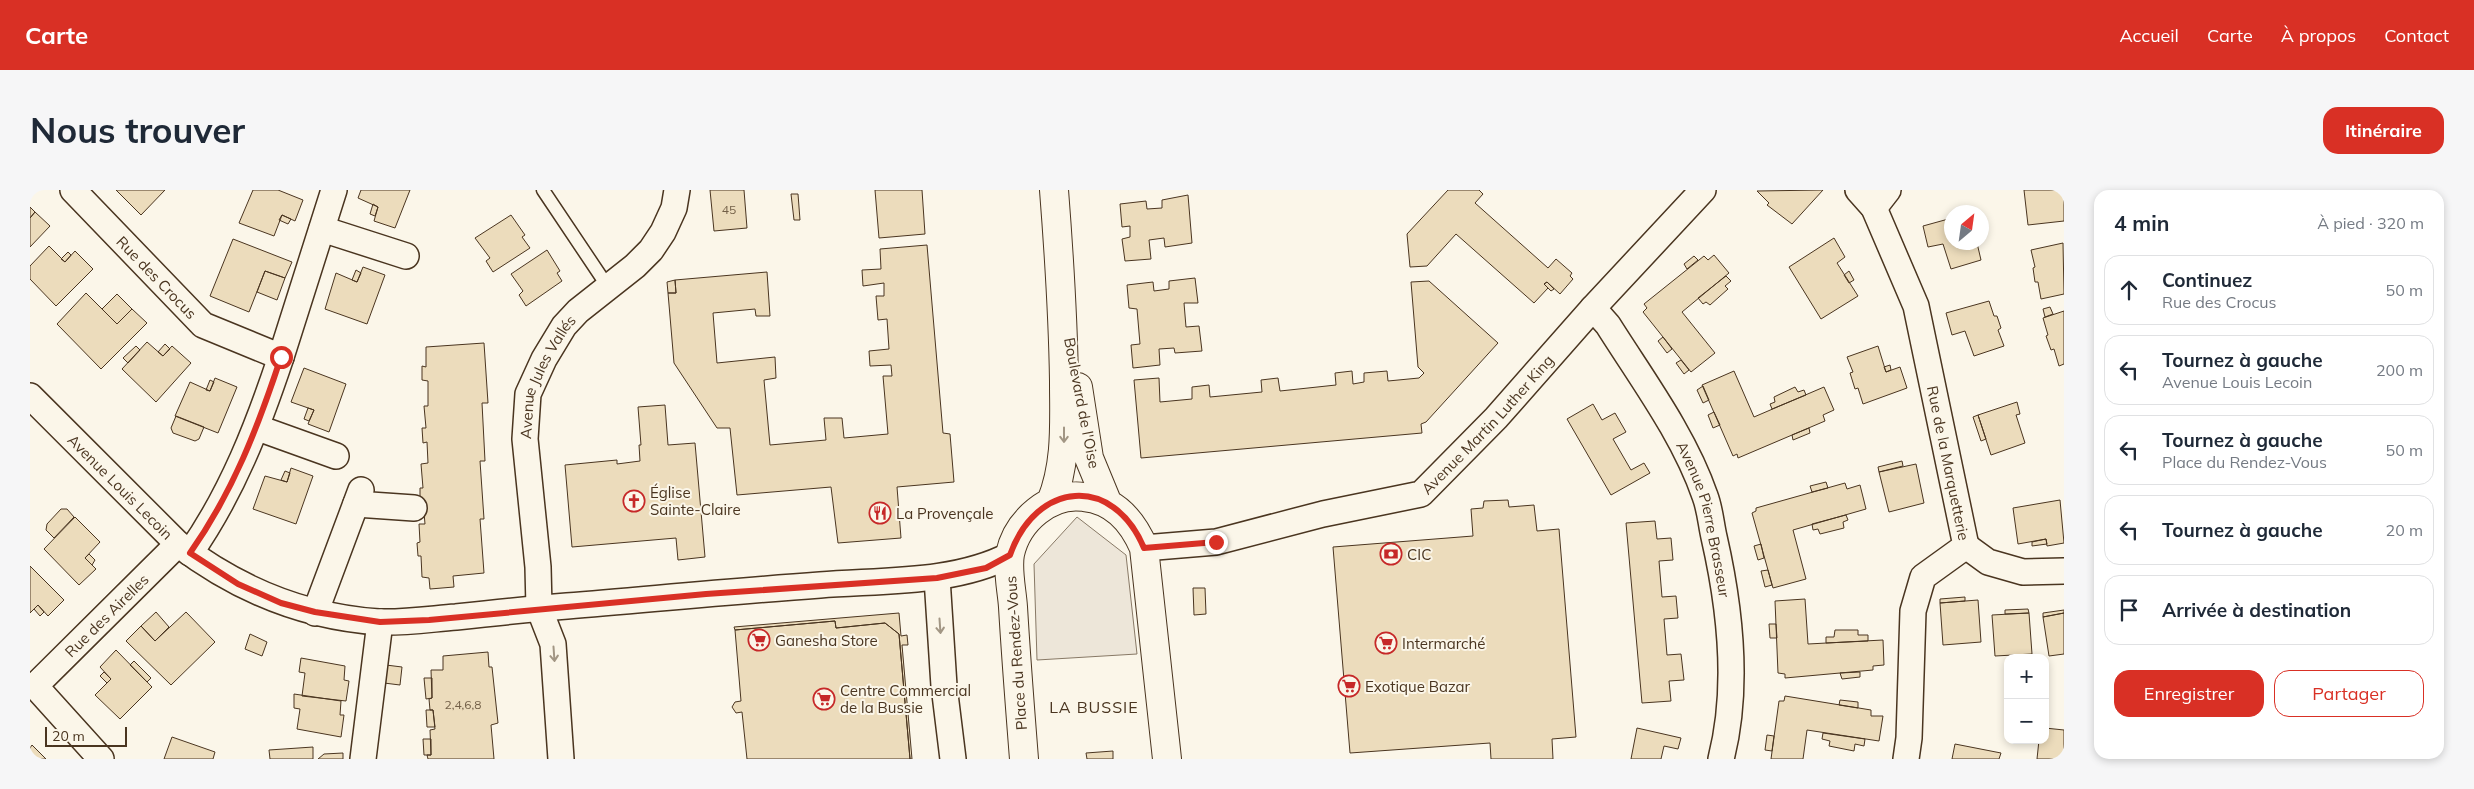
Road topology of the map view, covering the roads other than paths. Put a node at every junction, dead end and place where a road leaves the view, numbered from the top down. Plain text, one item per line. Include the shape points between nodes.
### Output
1 (73, 190) edge
2 (334, 190) edge
3 (542, 190) edge
4 (677, 190) edge
5 (1054, 190) edge
6 (1703, 190) edge
7 (1874, 196) edge
8 (322, 229) junction
9 (406, 256) dead end
10 (608, 287) junction
11 (1063, 299) junction
12 (1594, 308) junction
13 (281, 357) junction
14 (30, 396) edge
15 (258, 428) junction
16 (336, 456) dead end
17 (1051, 502) junction
18 (1108, 504) junction
19 (414, 508) dead end
20 (1966, 546) junction
21 (184, 548) junction
22 (1144, 548) junction
23 (1010, 555) junction
24 (2064, 571) edge
25 (937, 578) junction
26 (539, 608) junction
27 (315, 612) junction
28 (380, 622) junction
29 (32, 683) edge
30 (101, 759) edge
31 (363, 759) edge
32 (561, 759) edge
33 (953, 759) edge
34 (1024, 759) edge
35 (1167, 759) edge
36 (1722, 759) edge
37 (1906, 759) edge

1 - 13 street, Rue des Crocus via 203,324
2 - 8 street
3 - 10 lane
4 - 10 street, Avenue Jules Vallés via 674,208 651,250
5 - 11 main road, Boulevard de l'Oise
6 - 12 street, Avenue Martin Luther King
7 - 20 street, Rue de la Marquetterie via 1916,306
8 - 9 street
8 - 13 street
10 - 26 street, Avenue Jules Vallés via 564,326 528,394 525,440
11 -> 17 main road, Boulevard de l'Oise via 1064,443 1062,471
11 - 18 main road, Boulevard de l'Oise via 1089,458
12 - 22 street, Avenue Martin Luther King via 1496,418 1421,494 1323,514 1216,542
12 - 36 street, Avenue Pierre Brasseur via 1608,324 1680,441 1706,496 1725,585 1731,664
13 - 15 street
14 - 21 street, Avenue Louis Lecoin
15 - 16 street
15 - 21 street via 224,497
17 - 18 main road, Place du Rendez-Vous via 1081,496
17 - 23 main road, Place du Rendez-Vous via 1027,522 1018,534
18 - 22 main road, Place du Rendez-Vous via 1131,523
19 - 27 street via 358,497
20 - 24 street via 1988,562 2023,572
20 - 37 street, Rue de la Marquetterie via 1923,577 1913,611 1910,738
21 - 27 street, Avenue Louis Lecoin via 238,584 281,603
21 - 29 street, Rue des Airelles
22 - 35 main road, Place du Rendez-Vous
23 - 25 street, Avenue Louis Lecoin via 986,568
23 - 34 main road, Place du Rendez-Vous
25 - 26 street, Avenue Louis Lecoin
25 -> 33 street via 944,686
26 - 28 street, Avenue Louis Lecoin
26 -> 32 street, Avenue Jules Vallés via 553,644
27 - 28 street, Avenue Louis Lecoin
28 - 31 street
29 - 30 street, Rue des Airelles

